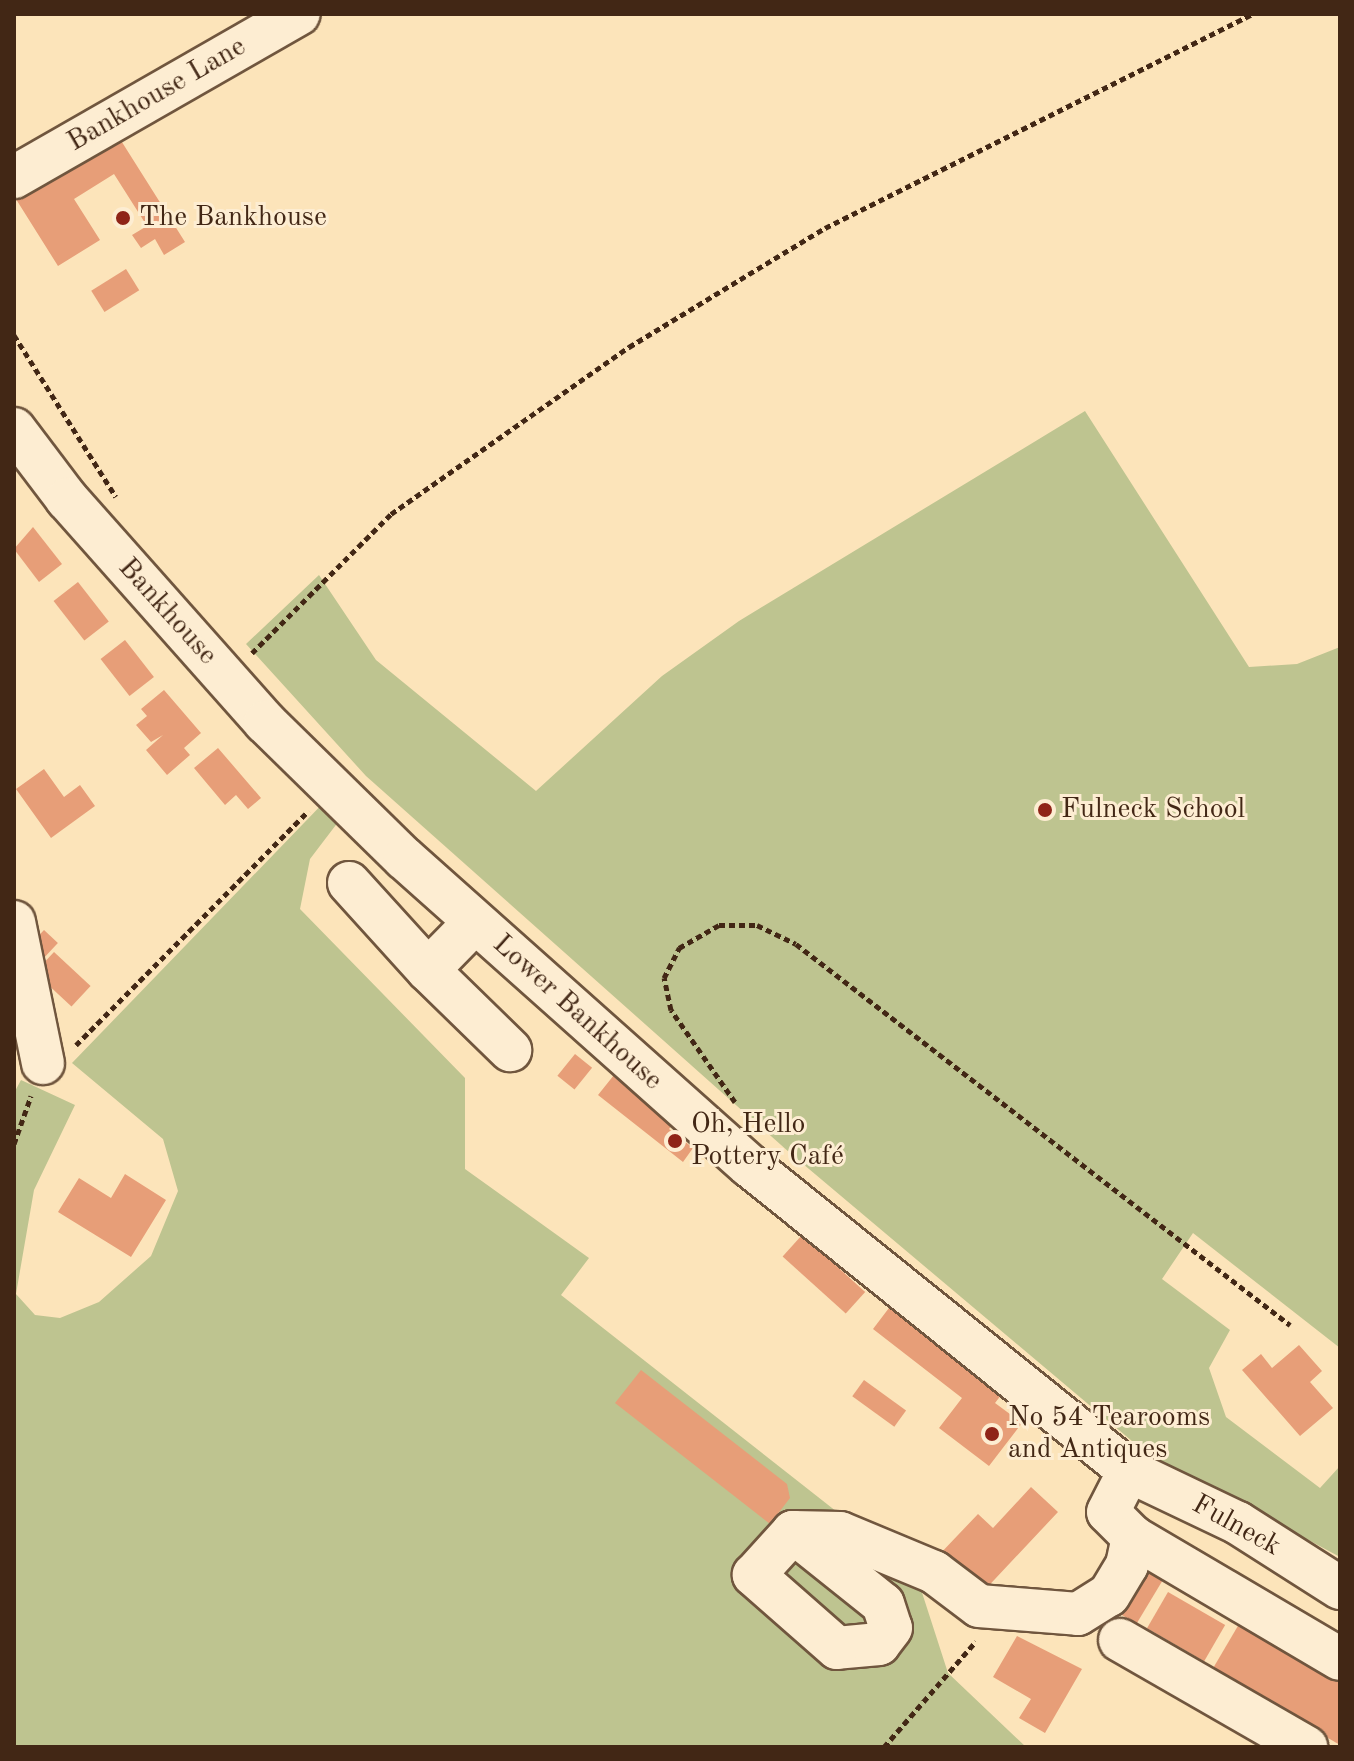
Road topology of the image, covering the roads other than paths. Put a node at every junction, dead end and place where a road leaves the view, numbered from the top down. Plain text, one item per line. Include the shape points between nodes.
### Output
1 (299, 14) edge
2 (14, 177) edge
3 (14, 429) edge
4 (333, 784) joint
5 (349, 883) dead end
6 (14, 922) edge
7 (475, 922) junction
8 (428, 970) junction
9 (510, 1050) dead end
10 (43, 1063) road end
11 (1129, 1471) junction
12 (793, 1532) dead end
13 (1133, 1537) junction
14 (1340, 1588) edge
15 (1120, 1640) dead end
16 (1340, 1659) edge
17 (1306, 1747) edge

1 - 2 street, Bankhouse Lane
3 - 4 street, Bankhouse via 148,592
4 - 7 street, Lower Bankhouse
5 - 8 street
6 - 10 street
7 - 8 street
7 - 11 street, Lower Bankhouse via 750,1166
8 - 9 street
11 - 13 street via 1108,1512
11 - 14 street, Fulneck via 1238,1523
12 - 13 street via 840,1533 934,1572 979,1606 1078,1614 1109,1595
13 - 16 street
15 - 17 street

